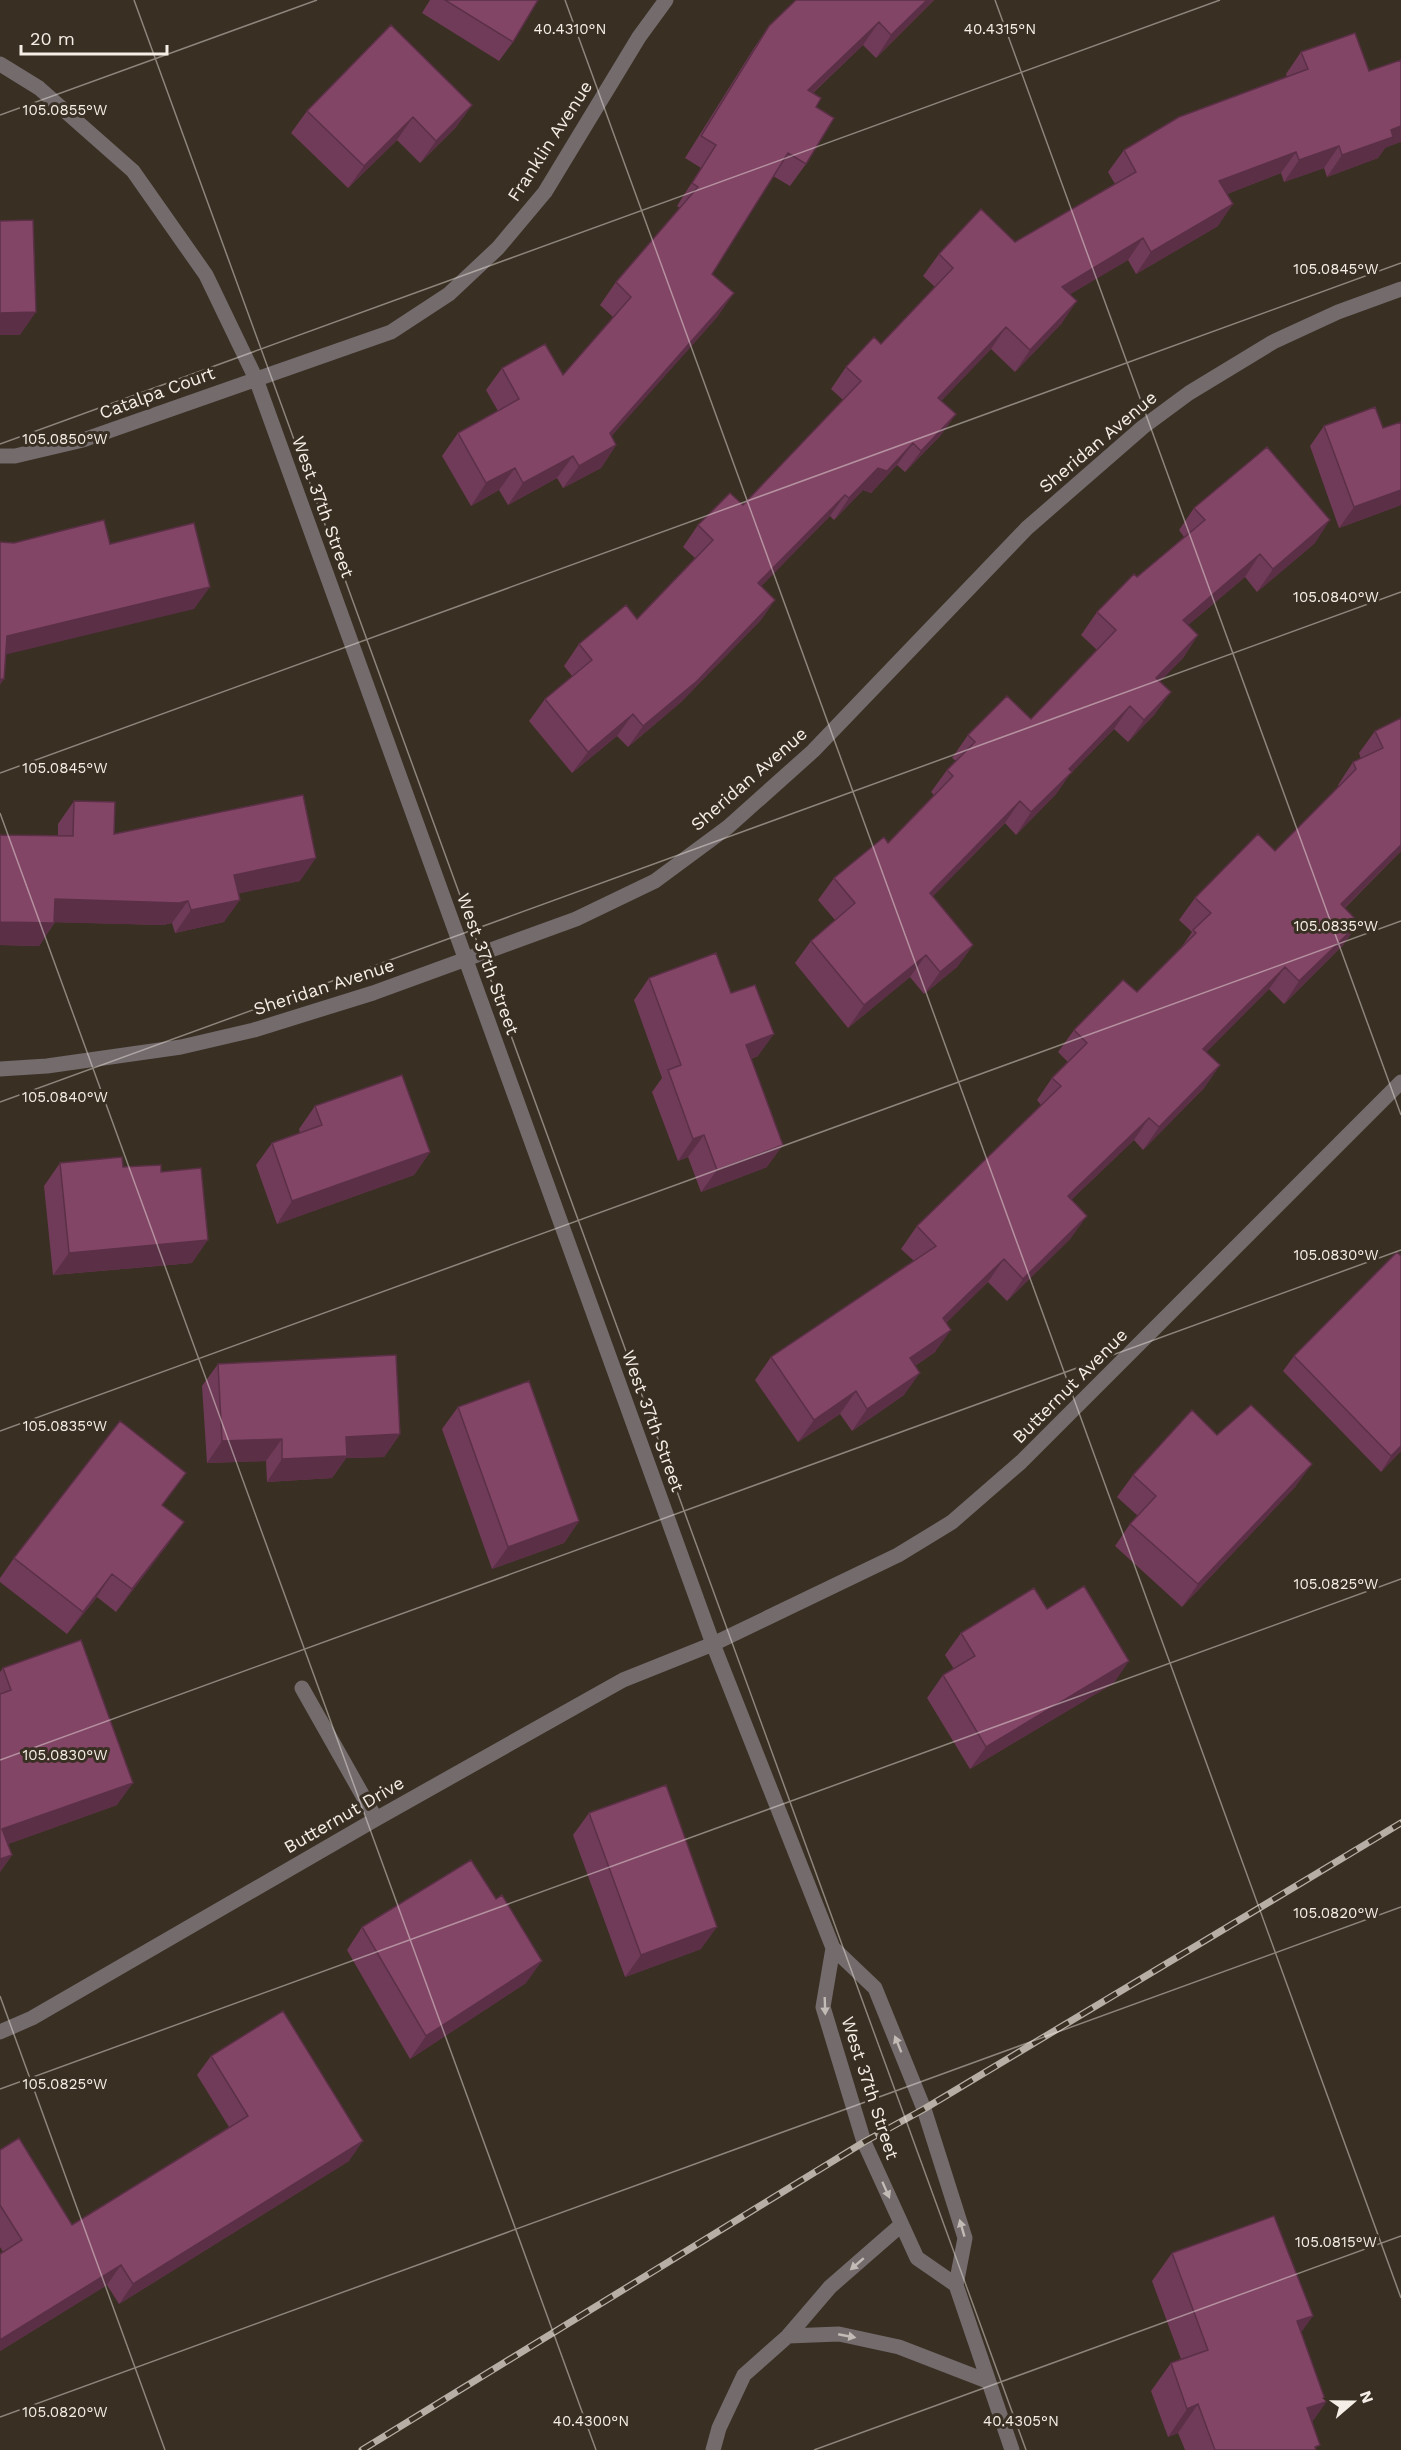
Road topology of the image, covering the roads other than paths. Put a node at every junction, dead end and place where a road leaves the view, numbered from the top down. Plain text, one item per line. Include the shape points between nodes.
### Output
1 (666, 0) edge
2 (0, 64) edge
3 (1401, 289) edge
4 (256, 379) junction
5 (0, 456) edge
6 (465, 958) junction
7 (0, 1069) edge
8 (1401, 1082) edge
9 (713, 1644) junction
10 (302, 1688) dead end
11 (376, 1819) junction
12 (833, 1948) junction
13 (0, 2032) edge
14 (901, 2225) junction
15 (956, 2285) junction
16 (788, 2336) junction
17 (987, 2381) junction
18 (713, 2450) edge
19 (1012, 2450) edge

1 - 4 street, Franklin Avenue via 545,192 474,271 449,294 391,332
2 - 4 street, West 37th Street via 39,88 133,171 206,275
3 - 6 street, Sheridan Avenue via 1273,342 1189,393 1143,427 1027,528 813,751 728,827 655,881 576,919
4 - 5 street, Catalpa Court via 83,440
4 - 6 street, West 37th Street
6 - 7 street, Sheridan Avenue via 373,993 254,1030 181,1047
6 - 9 street, West 37th Street
8 - 9 street, Butternut Avenue via 1021,1462 952,1522 898,1555
9 - 11 street, Butternut Drive via 623,1680
9 - 12 street, West 37th Street
10 - 11 street
11 - 13 street, Butternut Drive via 32,2019
12 -> 14 street, West 37th Street via 823,2007 864,2142
15 -> 12 street, West 37th Street via 965,2238 924,2109 875,1988
14 - 15 street, West 37th Street via 917,2258
14 -> 16 street via 830,2287
15 - 17 street, West 37th Street
16 -> 17 street via 839,2334 899,2347
16 - 18 street via 744,2375
17 - 19 street, West 37th Street

